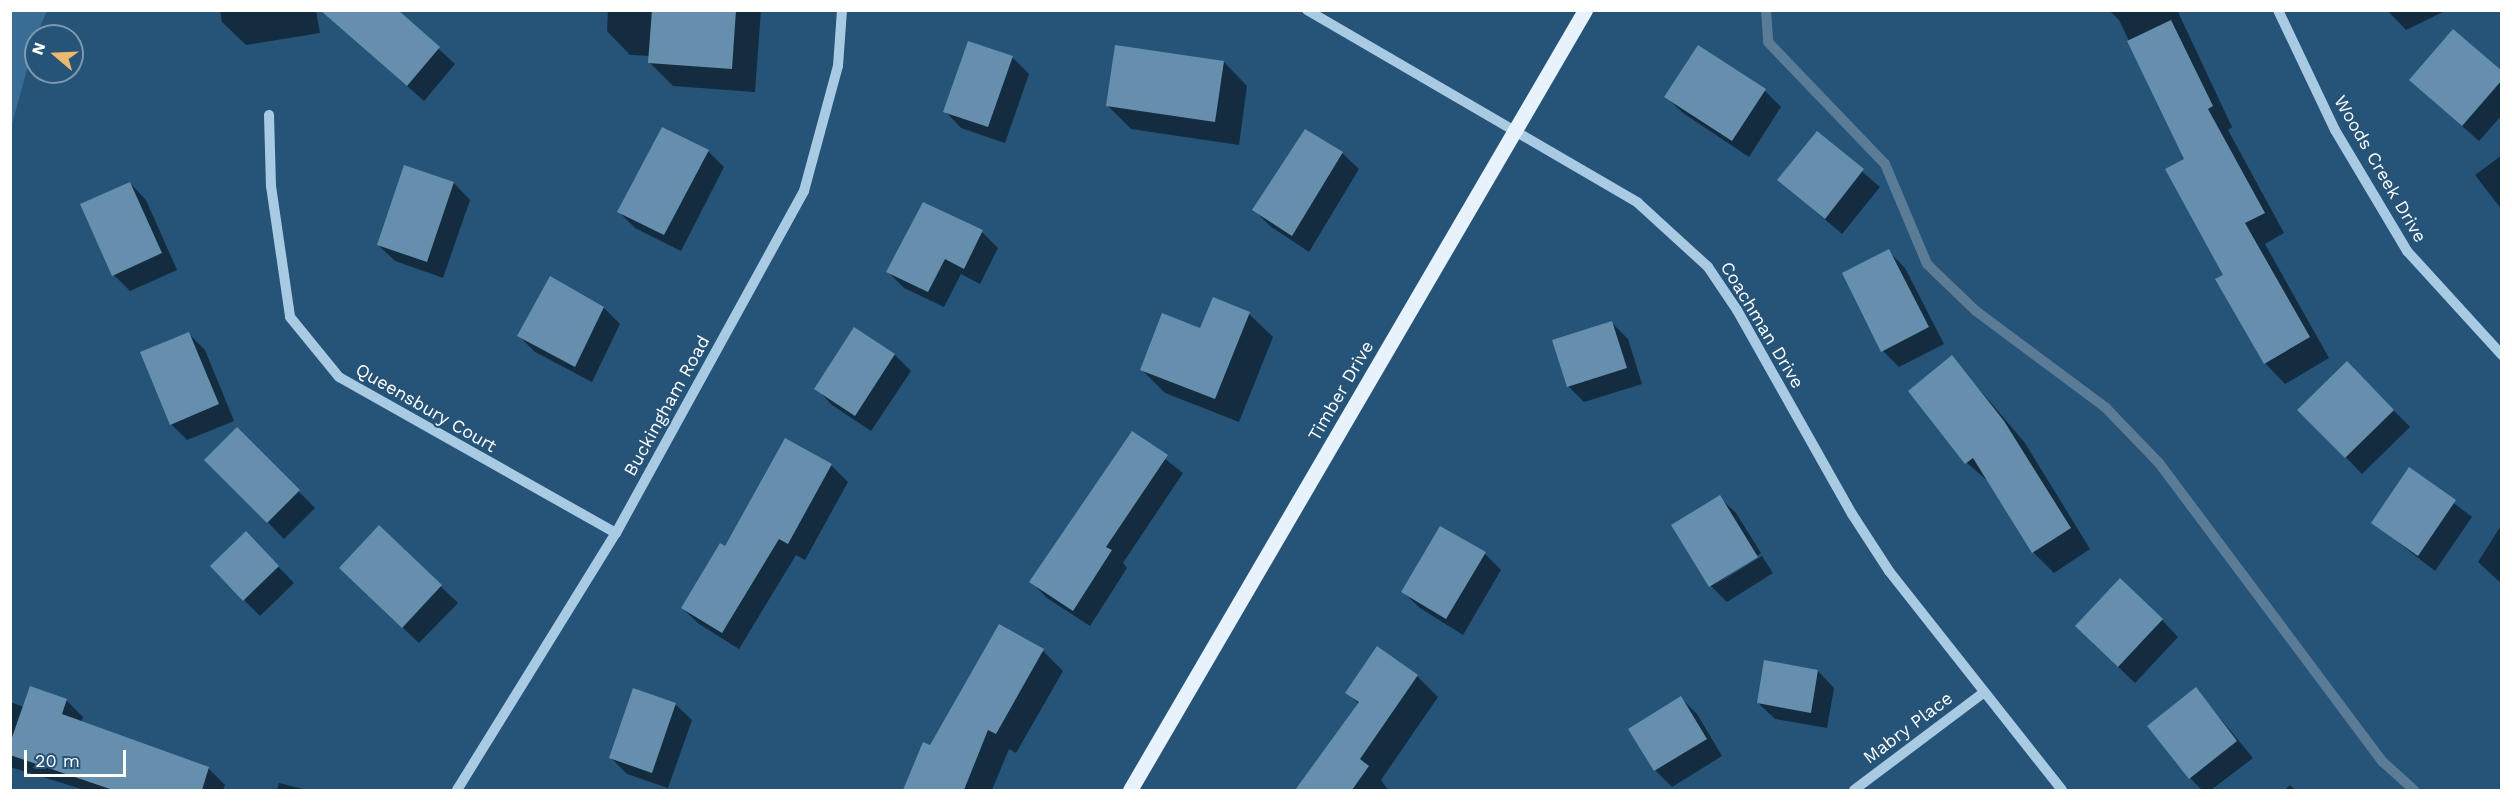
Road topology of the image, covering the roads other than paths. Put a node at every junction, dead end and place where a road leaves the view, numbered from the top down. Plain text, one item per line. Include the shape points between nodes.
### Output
1 (842, 10) edge
2 (1307, 10) edge
3 (1585, 10) edge
4 (2278, 10) edge
5 (269, 115) dead end
6 (1514, 133) junction
7 (2502, 355) edge
8 (616, 533) junction
9 (1983, 693) junction
10 (457, 790) edge
11 (1130, 790) edge
12 (1854, 790) edge
13 (2062, 790) edge

1 - 8 street, Buckingham Road via 838,66 804,191
2 - 6 street, Coachman Drive
3 - 6 main road, Timber Drive
4 - 7 street, Woods Creek Drive via 2335,130 2407,251
5 - 8 street, Queensbury Court via 271,186 290,316 339,377
6 - 9 street, Coachman Drive via 1638,203 1708,267 1737,310 1888,572
6 - 11 main road, Timber Drive
8 - 10 street, Buckingham Road
9 - 12 street, Mabry Place
9 - 13 street, Coachman Drive

